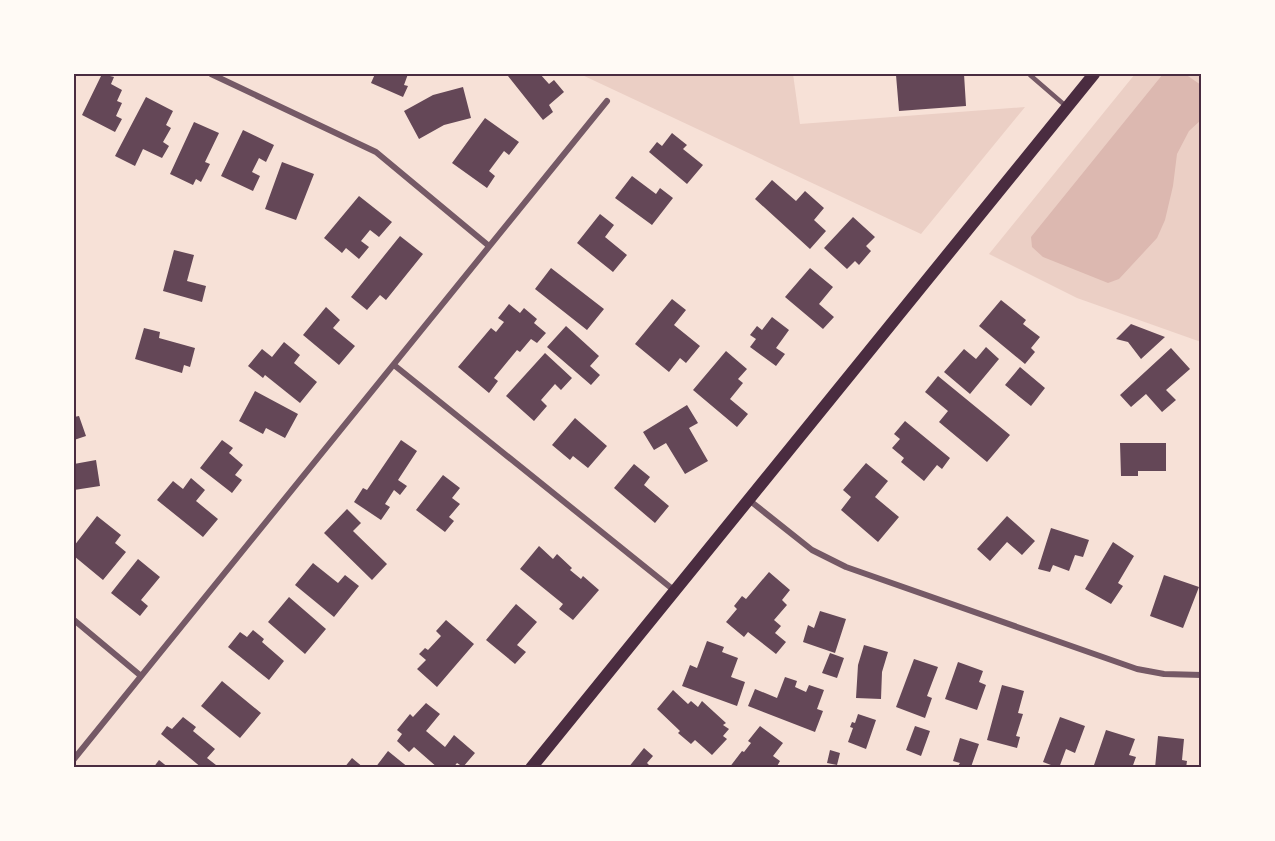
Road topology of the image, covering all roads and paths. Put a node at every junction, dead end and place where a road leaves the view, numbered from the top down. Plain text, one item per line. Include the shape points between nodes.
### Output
1 (211, 74) edge
2 (1094, 74) edge
3 (1030, 75) dead end
4 (606, 101) dead end
5 (1067, 106) junction
6 (489, 246) junction
7 (394, 365) junction
8 (748, 499) junction
9 (675, 591) junction
10 (74, 620) edge
11 (1202, 675) edge
12 (141, 676) junction
13 (74, 759) edge
14 (531, 768) edge

1 - 6 street via 376,152
2 - 5 main road
3 - 5 lane
4 - 6 street
5 - 8 main road
6 - 7 street
7 - 9 street
7 - 12 street
8 - 9 main road
8 - 11 street via 812,550 846,567 1137,669 1164,675
9 - 14 main road
10 - 12 street
12 - 13 street

